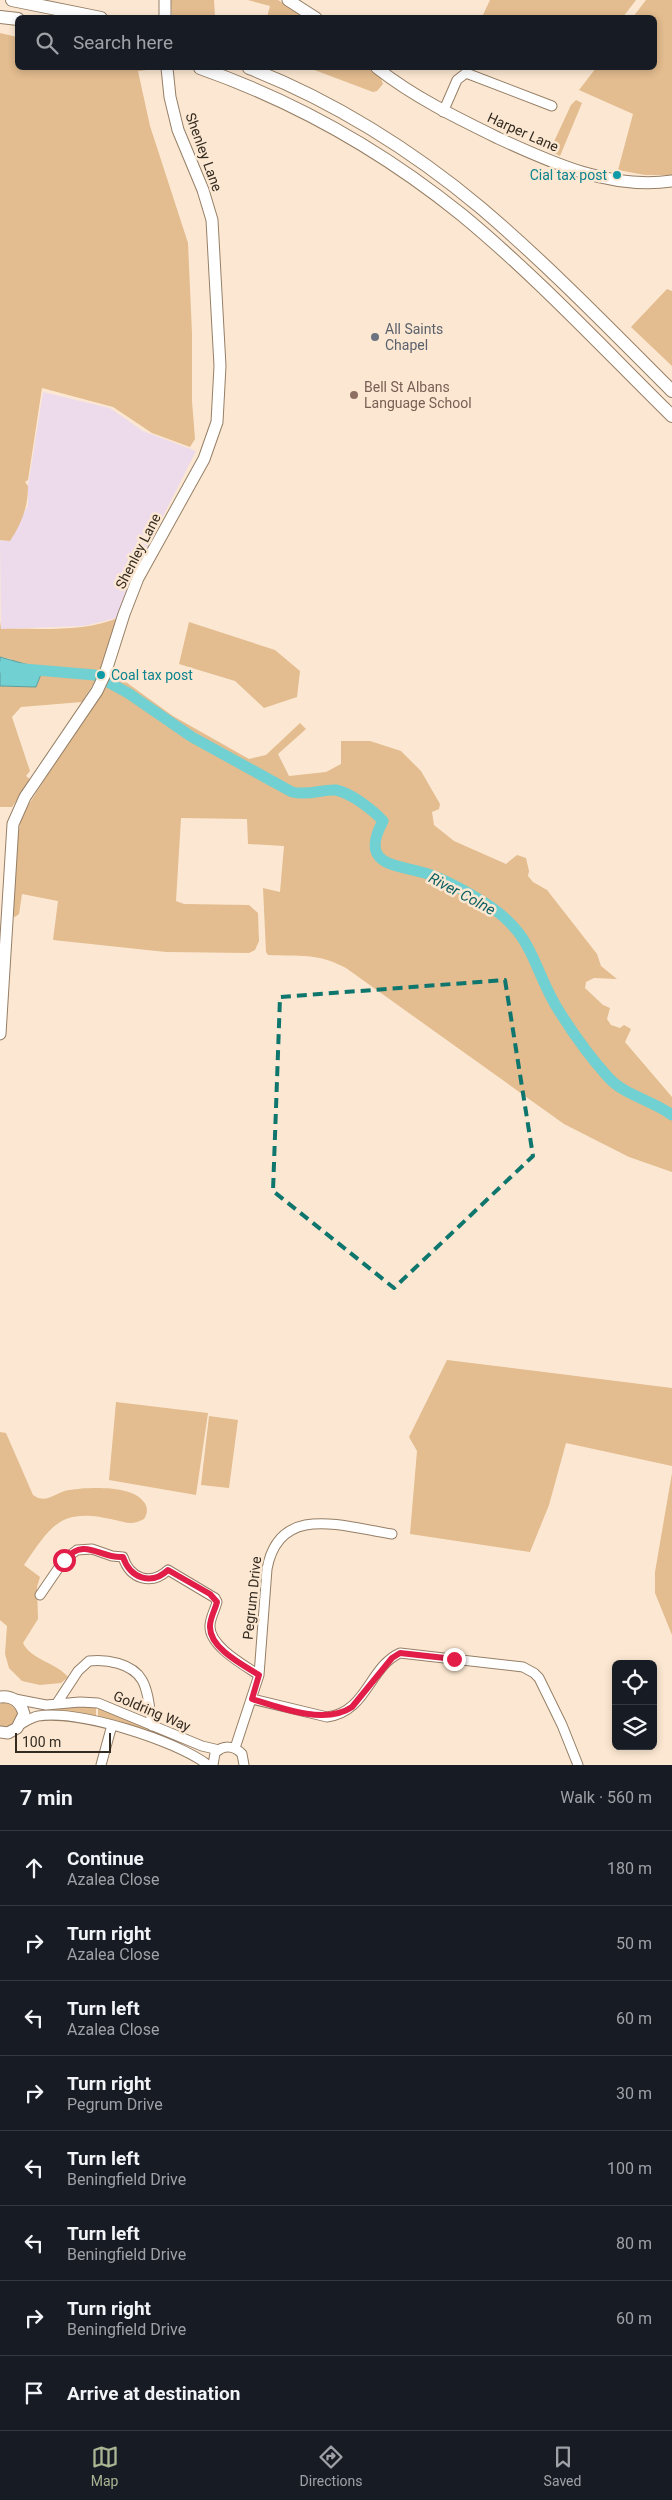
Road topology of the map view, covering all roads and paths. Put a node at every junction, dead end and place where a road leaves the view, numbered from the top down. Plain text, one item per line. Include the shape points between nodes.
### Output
1 (12, 0) edge
2 (288, 0) edge
3 (86, 15) edge
4 (311, 15) edge
5 (0, 17) edge
6 (15, 20) edge
7 (168, 70) edge
8 (205, 70) edge
9 (253, 70) edge
10 (380, 70) edge
11 (552, 106) dead end
12 (443, 112) junction
13 (672, 182) edge
14 (672, 391) edge
15 (672, 416) edge
16 (3, 902) edge
17 (0, 1034) edge
18 (392, 1534) dead end
19 (40, 1595) dead end
20 (259, 1675) junction
21 (0, 1698) edge
22 (15, 1699) junction
23 (252, 1699) junction
24 (56, 1703) junction
25 (21, 1724) junction
26 (112, 1725) junction
27 (152, 1726) junction
28 (1, 1735) edge
29 (235, 1748) junction
30 (219, 1750) junction
31 (101, 1765) edge
32 (208, 1765) edge
33 (213, 1765) edge
34 (244, 1765) edge
35 (578, 1765) edge

1 - 3 highway
2 - 4 main road
5 - 6 highway
7 - 16 main road, Shenley Lane via 178,130 212,220 220,366 217,422 204,459 138,578 106,674 25,797 16,816
8 - 15 highway via 310,116 406,173 511,258
9 - 14 highway via 344,114 447,181 526,248
10 - 12 main road, Harper Lane
11 - 12 street via 466,73 457,80
12 - 13 main road, Harper Lane via 580,172 609,180
16 - 17 main road, Shenley Lane
18 - 20 street, Pegrum Drive via 311,1523 282,1535 274,1546 267,1568
19 - 20 street via 70,1554 84,1548 123,1557 133,1573 146,1579 159,1577 168,1570 215,1598 217,1602 210,1626 212,1637
20 - 23 street, Pegrum Drive
21 - 22 main road
22 - 24 street, Goldring Way via 46,1705
22 - 25 main road via 22,1708
23 - 29 street, Pegrum Drive
23 - 35 street via 301,1712 337,1715 352,1707 400,1653 523,1667 539,1678
24 - 27 street, Goldring Way via 98,1703
24 - 27 street via 81,1667 89,1662 110,1661 129,1668 142,1680
25 - 26 street, Goldring Way via 38,1716 49,1716
25 - 28 main road
26 - 31 street
26 - 32 street, Goldring Way
27 - 30 street, Goldring Way
29 - 30 street
29 - 34 street via 242,1754
30 - 33 street via 213,1758

